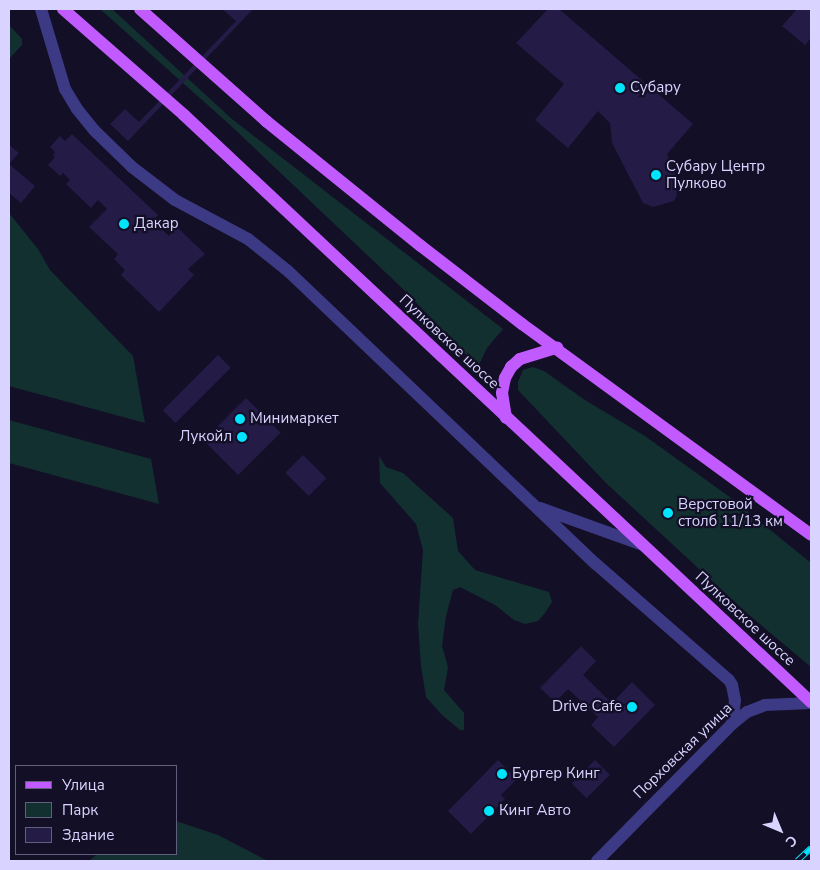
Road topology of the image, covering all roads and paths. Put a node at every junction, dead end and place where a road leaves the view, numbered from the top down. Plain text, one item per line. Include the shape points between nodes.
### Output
1 (42, 9) edge
2 (63, 9) edge
3 (140, 9) edge
4 (557, 348) junction
5 (506, 418) junction
6 (535, 506) junction
7 (811, 535) edge
8 (640, 544) junction
9 (811, 702) edge
10 (732, 724) junction
11 (597, 861) edge

1 - 6 street via 65,89 95,131 132,167 175,200 248,239 288,271
2 - 5 main road, Пулковское шоссе via 184,114
3 - 4 main road via 294,145
4 - 5 main road via 520,359 511,367 502,393
4 - 7 main road
5 - 8 main road, Пулковское шоссе
6 - 8 street
6 - 10 street via 728,680 735,700
8 - 9 main road, Пулковское шоссе
9 - 10 street, Порховская улица via 765,705 747,712
10 - 11 street, Порховская улица

